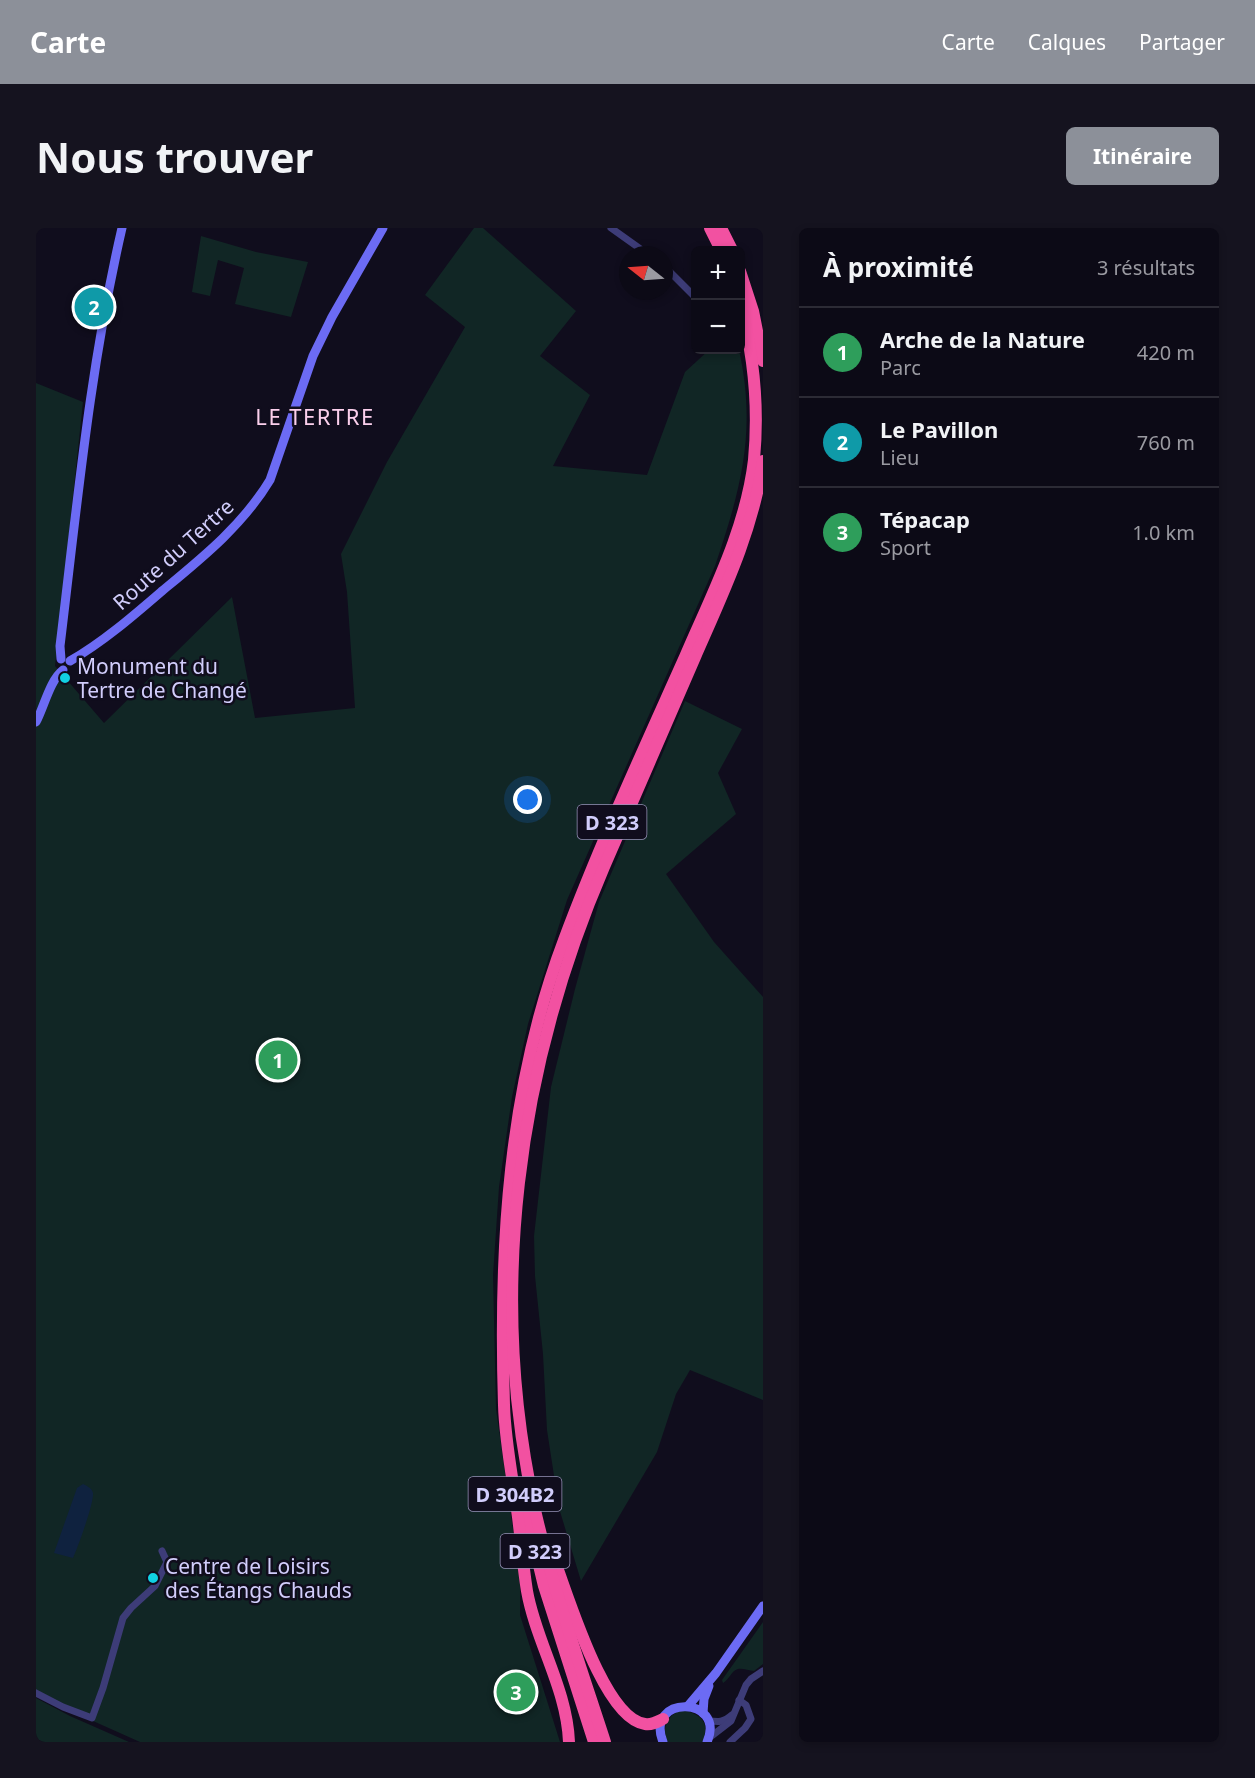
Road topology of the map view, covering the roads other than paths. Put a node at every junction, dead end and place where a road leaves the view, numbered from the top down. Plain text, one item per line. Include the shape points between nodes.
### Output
1 (122, 228) edge
2 (383, 228) edge
3 (611, 228) edge
4 (710, 228) edge
5 (721, 228) edge
6 (636, 246) edge
7 (719, 246) edge
8 (730, 246) edge
9 (673, 275) edge
10 (745, 284) edge
11 (691, 293) edge
12 (745, 321) edge
13 (763, 361) edge
14 (763, 461) edge
15 (63, 664) junction
16 (36, 722) edge
17 (504, 1353) junction
18 (531, 1489) junction
19 (162, 1551) dead end
20 (763, 1606) edge
21 (763, 1671) edge
22 (716, 1673) junction
23 (36, 1693) edge
24 (740, 1700) junction
25 (688, 1706) junction
26 (733, 1713) junction
27 (706, 1717) junction
28 (663, 1719) junction
29 (662, 1738) edge
30 (708, 1740) edge
31 (569, 1742) edge
32 (594, 1742) edge
33 (605, 1742) edge
34 (654, 1742) edge
35 (730, 1742) edge

1 - 15 street via 91,394 60,646
2 - 15 street, Route du Tertre via 318,346 270,480 261,495 228,534 187,570 129,619
3 - 6 street
4 - 7 highway
5 - 8 highway
9 - 11 street
10 - 13 highway
12 - 17 highway, D 323 via 755,378 756,424 753,464 743,510 723,569 563,943 537,1026 521,1098 508,1189 502,1275
14 - 18 highway, D 323 via 756,501 736,562 586,909 560,983 537,1069 519,1172 512,1280 517,1394
15 - 16 street, Route du Tertre
17 - 31 highway, D 304B2 via 504,1408 528,1595 566,1713
17 - 32 highway, D 323 via 512,1434 526,1514 544,1587
18 - 28 highway via 603,1683 638,1722 650,1724
18 - 33 highway, D 323 via 554,1584
19 - 23 street via 167,1562 156,1586 123,1617 92,1718
20 - 22 street
21 - 24 street via 751,1679
22 - 25 street
22 - 27 street via 704,1699
24 - 26 street
24 - 35 street via 751,1719
25 - 27 street
25 - 28 street via 673,1708
26 - 27 street via 718,1722
26 - 30 street via 728,1724
27 - 30 street via 710,1726
28 - 29 street
29 - 34 street

